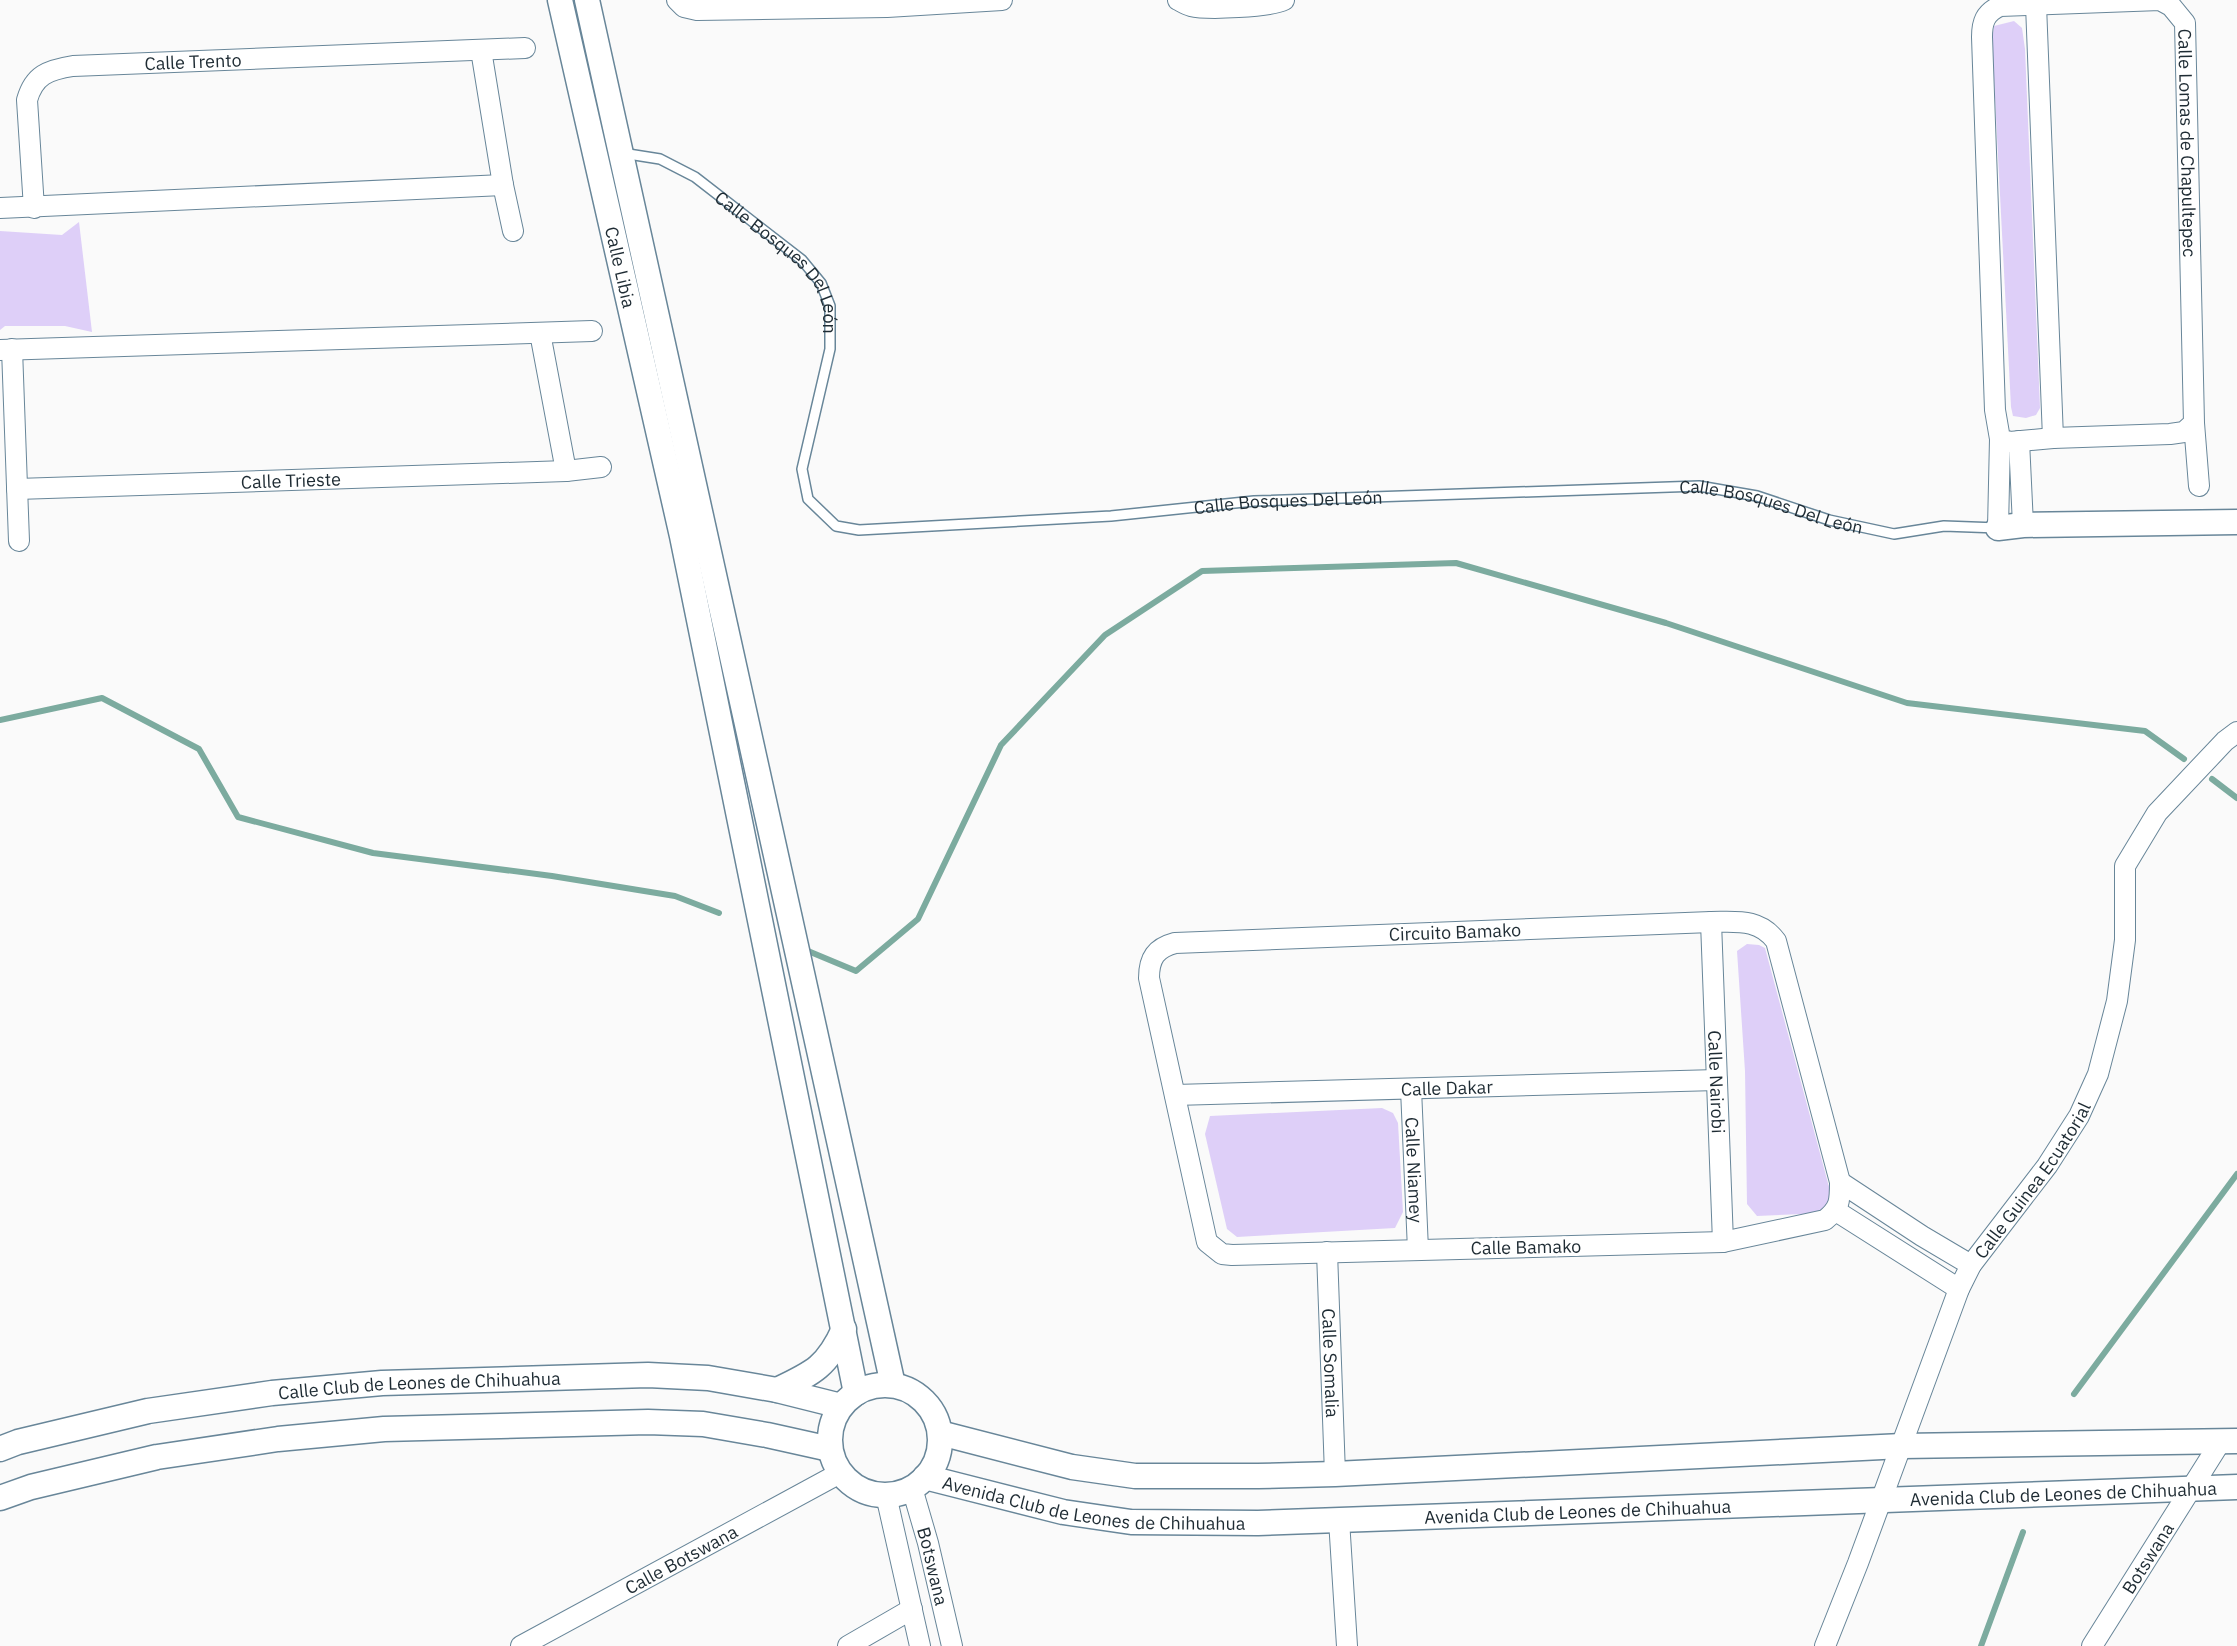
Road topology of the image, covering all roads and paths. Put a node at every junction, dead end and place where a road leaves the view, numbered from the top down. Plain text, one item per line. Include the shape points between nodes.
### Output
1 (560, 0) edge
2 (587, 0) edge
3 (677, 0) edge
4 (1002, 0) edge
5 (1178, 0) edge
6 (1284, 0) edge
7 (886, 3) edge
8 (2036, 5) junction
9 (525, 48) dead end
10 (481, 50) junction
11 (622, 153) junction
12 (503, 185) junction
13 (0, 208) edge
14 (34, 208) junction
15 (513, 231) dead end
16 (592, 332) dead end
17 (540, 333) junction
18 (6, 349) edge
19 (2194, 423) junction
20 (2053, 438) junction
21 (2009, 440) junction
22 (601, 466) dead end
23 (566, 471) junction
24 (2199, 486) dead end
25 (17, 489) junction
26 (2237, 522) edge
27 (2023, 525) junction
28 (1998, 528) junction
29 (19, 541) dead end
30 (2237, 732) edge
31 (1711, 922) junction
32 (1154, 954) joint
33 (1717, 1080) junction
34 (1411, 1089) junction
35 (1175, 1095) junction
36 (1840, 1182) junction
37 (1836, 1211) junction
38 (1723, 1242) junction
39 (1418, 1250) junction
40 (1327, 1252) junction
41 (1971, 1265) junction
42 (1959, 1289) junction
43 (844, 1329) junction
44 (893, 1385) junction
45 (777, 1390) junction
46 (849, 1400) junction
47 (939, 1433) junction
48 (2229, 1441) edge
49 (1902, 1446) junction
50 (0, 1449) edge
51 (830, 1449) junction
52 (840, 1473) junction
53 (1335, 1473) junction
54 (919, 1482) junction
55 (2237, 1487) edge
56 (2191, 1488) junction
57 (886, 1495) junction
58 (0, 1498) edge
59 (1880, 1500) junction
60 (1339, 1520) junction
61 (912, 1609) junction
62 (521, 1646) edge
63 (848, 1646) edge
64 (920, 1646) edge
65 (952, 1646) edge
66 (1347, 1646) edge
67 (1825, 1646) edge
68 (2092, 1646) edge

1 - 43 street, Calle Libia via 682,536
2 - 11 street, Calle Libia
3 - 7 street via 684,7 698,10
4 - 7 street
5 - 6 street via 1192,6 1215,7 1275,4
8 - 19 street, Calle Lomas de Chapultepec via 2160,0 2171,6 2185,23
8 - 20 street
8 - 21 street, Calle Lomas de Chapultepec via 2000,6 1986,15 1982,23 1995,410
9 - 10 street, Calle Trento
10 - 12 street
10 - 14 street, Calle Trento via 57,68 31,86 27,100
11 - 28 lane, Calle Bosques Del León via 660,159 695,177 802,260 821,283 830,306 830,349 802,469 808,499 836,526 859,530 1100,516 1254,501 1699,486 1757,496 1829,520 1894,534 1944,526
11 - 44 street, Calle Libia
12 - 14 street
12 - 15 street
13 - 14 street
16 - 17 street
17 - 18 street
17 - 23 street
18 - 25 street
19 - 20 street via 2184,432 2170,434
19 - 24 street, Calle Lomas de Chapultepec
20 - 21 street
21 - 27 street, Calle Lomas de Chapultepec
21 - 28 street, Calle Lomas de Chapultepec
22 - 23 street, Calle Trieste
23 - 25 street, Calle Trieste
25 - 29 street
26 - 27 street, Calle Bosques Del León
27 - 28 street, Calle Bosques Del León
30 - 41 street, Calle Guinea Ecuatorial via 2157,813 2125,866 2125,940 2118,1001 2098,1074 2079,1116 2047,1166
31 - 32 street, Circuito Bamako via 1175,943
31 - 33 street, Calle Nairobi
31 - 36 street, Circuito Bamako via 1758,925 1776,941
32 - 35 street, Calle Bamako via 1149,978
33 - 34 street, Calle Dakar
33 - 38 street, Calle Nairobi
34 - 35 street, Calle Dakar
34 - 39 street, Calle Niamey
35 - 40 street, Calle Bamako via 1207,1242 1222,1254 1232,1255
36 - 37 street
36 - 41 street
37 - 38 street, Calle Bamako via 1825,1220
37 - 42 street
38 - 39 street, Calle Bamako
39 - 40 street, Calle Bamako
40 - 53 street, Calle Somalia
41 - 42 street, Calle Guinea Ecuatorial
42 - 49 street, Calle Guinea Ecuatorial
43 - 45 street via 828,1360
43 - 46 street, Calle Libia
44 - 46 street via 874,1386
44 - 47 street via 924,1401
45 - 46 street, Calle Club de Leones de Chihuahua
45 - 50 street, Calle Club de Leones de Chihuahua via 708,1378 648,1375 382,1383 272,1393 148,1412
46 - 51 street via 834,1420
47 - 53 street, Avenida Club de Leones de Chihuahua via 1072,1467 1135,1476
47 - 54 street via 937,1457
48 - 49 street, Avenida Club de Leones de Chihuahua
48 - 56 street, Botswana
49 - 53 street, Avenida Club de Leones de Chihuahua
49 - 59 street, Calle Guinea Ecuatorial
51 - 52 street
51 - 58 street via 703,1424 384,1429 278,1439 157,1457
52 - 57 street via 869,1493
52 - 62 street, Calle Botswana
54 - 57 street
54 - 60 street, Avenida Club de Leones de Chihuahua via 1131,1522
54 - 65 street, Botswana via 928,1543
55 - 56 street, Avenida Club de Leones de Chihuahua
56 - 59 street, Avenida Club de Leones de Chihuahua
56 - 68 street, Botswana
57 - 61 street, Botswana
59 - 60 street, Avenida Club de Leones de Chihuahua
59 - 67 street, Calle Guinea Ecuatorial
60 - 66 street
61 - 63 street
61 - 64 street, Botswana

